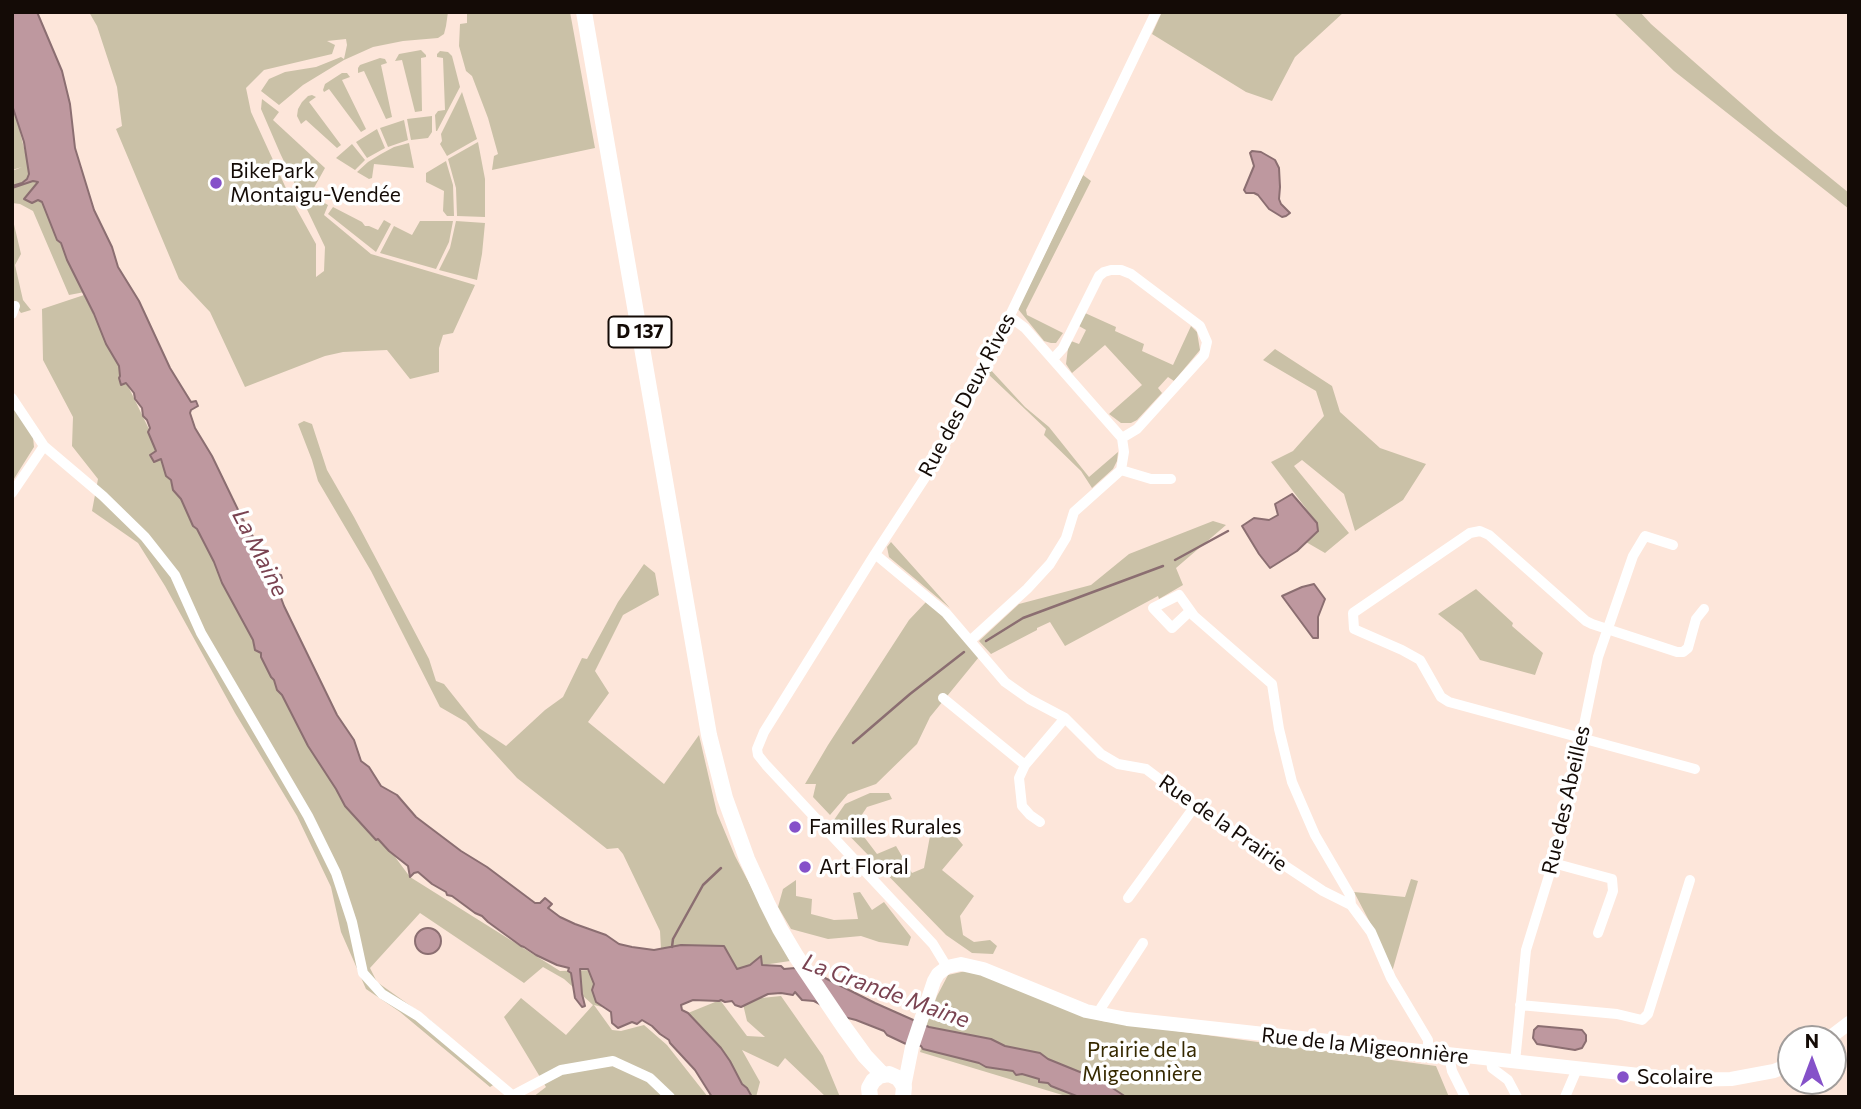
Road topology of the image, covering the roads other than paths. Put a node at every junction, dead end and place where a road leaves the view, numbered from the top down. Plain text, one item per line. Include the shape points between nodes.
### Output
1 (584, 12) edge
2 (1156, 12) edge
3 (1009, 316) junction
4 (1053, 359) junction
5 (12, 398) edge
6 (1122, 438) junction
7 (44, 446) junction
8 (1121, 470) junction
9 (1171, 479) dead end
10 (12, 493) edge
11 (1673, 545) dead end
12 (875, 554) junction
13 (1704, 609) dead end
14 (1191, 611) dead end
15 (1607, 629) junction
16 (971, 640) junction
17 (943, 698) dead end
18 (1065, 718) junction
19 (1582, 738) junction
20 (1025, 765) junction
21 (1696, 769) dead end
22 (1195, 806) junction
23 (1040, 822) dead end
24 (1553, 863) junction
25 (1690, 880) dead end
26 (1128, 898) dead end
27 (1351, 905) junction
28 (1598, 933) dead end
29 (1143, 943) dead end
30 (947, 967) junction
31 (1520, 1004) junction
32 (1097, 1014) junction
33 (1428, 1053) junction
34 (1449, 1056) junction
35 (1491, 1060) junction
36 (1515, 1062) junction
37 (1577, 1069) junction
38 (1777, 1070) edge
39 (892, 1088) edge
40 (511, 1096) edge
41 (670, 1097) edge
42 (1465, 1097) edge
43 (1517, 1097) edge
44 (1565, 1097) edge

1 - 39 main road, D 137 via 709,735 725,798 780,929 844,1027
2 - 3 street, Rue des Deux Rives
3 - 4 street
3 - 12 street, Rue des Deux Rives via 964,411
4 - 6 street
4 - 6 street via 1099,276 1111,270 1131,274 1200,326 1206,342 1204,355 1137,429
5 - 7 street
6 - 8 street
7 - 10 street
7 - 40 street via 145,537 175,575 201,633 308,816 336,873 363,973 382,994 418,1016
8 - 9 street via 1151,479
8 - 16 street via 1074,512 1066,538 1050,564
11 - 15 street, Rue des Abeilles via 1645,536 1633,556
12 - 16 street, Rue de la Prairie
12 - 30 street, Rue des Deux Rives via 764,732 758,755 919,929
13 - 15 street via 1683,652
14 - 27 street via 1272,684 1292,782
15 - 19 street, Rue des Abeilles
15 - 19 street via 1586,621 1489,534 1480,531 1470,533 1353,613 1354,629 1419,660 1449,702
16 - 18 street, Rue de la Prairie via 1005,682
17 - 20 street
18 - 20 street
18 - 22 street, Rue de la Prairie via 1101,754 1118,764 1146,769
19 - 21 street
19 - 24 street, Rue des Abeilles
20 - 23 street via 1019,778 1021,806
22 - 26 street
22 - 27 street, Rue de la Prairie
24 - 28 street via 1612,879 1613,891
24 - 31 street, Rue des Abeilles via 1525,950
25 - 31 street via 1648,1014 1642,1020
27 - 33 street via 1371,932 1391,978 1428,1040
29 - 32 street
30 - 32 street, Rue de la Migeonnière via 974,966
30 - 39 street via 934,981 908,1064
31 - 36 street, Rue des Abeilles
32 - 33 street, Rue de la Migeonnière
33 - 34 street, Rue de la Migeonnière
34 - 35 street, Rue de la Migeonnière
34 - 42 street
35 - 36 street, Rue de la Migeonnière
35 - 43 street via 1492,1068 1508,1080
36 - 37 street, Rue de la Migeonnière
37 - 38 street, Rue de la Migeonnière via 1709,1080
37 - 44 street
40 - 41 street via 561,1070 614,1061 650,1078

